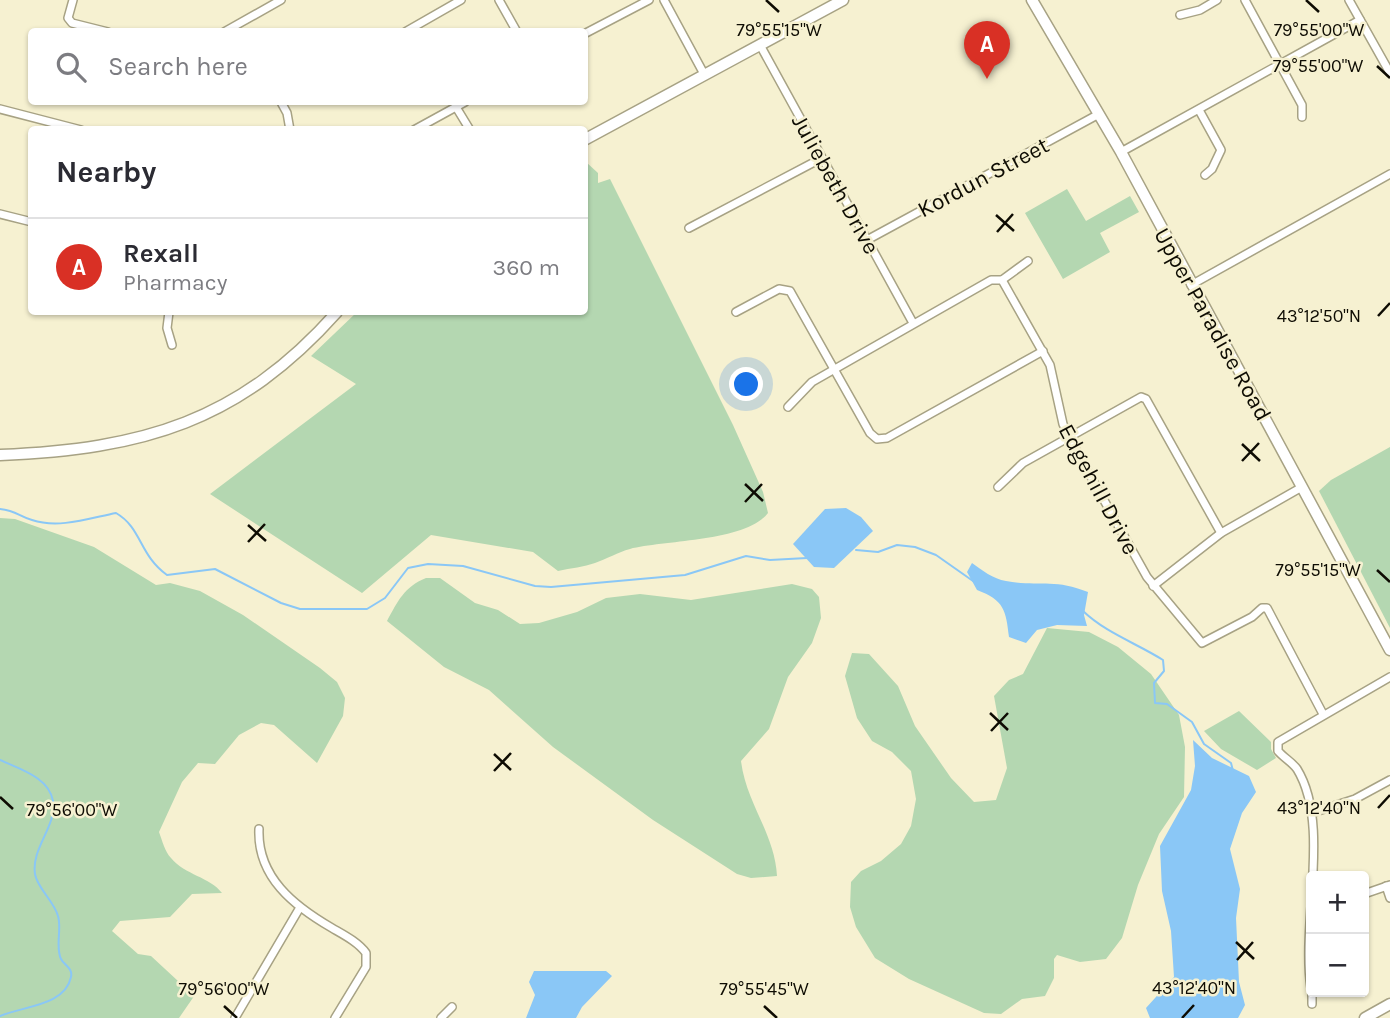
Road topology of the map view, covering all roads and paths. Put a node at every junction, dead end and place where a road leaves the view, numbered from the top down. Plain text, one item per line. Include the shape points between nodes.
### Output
1 (74, 0) edge
2 (281, 0) edge
3 (461, 0) edge
4 (499, 0) edge
5 (649, 0) edge
6 (664, 0) edge
7 (843, 0) edge
8 (1032, 0) edge
9 (1217, 0) edge
10 (1245, 0) edge
11 (1349, 0) edge
12 (1180, 15) dead end
13 (1360, 20) junction
14 (92, 28) edge
15 (238, 28) edge
16 (412, 28) edge
17 (515, 28) edge
18 (588, 32) edge
19 (760, 45) junction
20 (1280, 63) junction
21 (1390, 72) edge
22 (704, 74) junction
23 (283, 105) edge
24 (460, 105) edge
25 (456, 107) junction
26 (0, 109) edge
27 (1199, 110) junction
28 (1098, 114) junction
29 (1302, 117) dead end
30 (65, 126) edge
31 (289, 126) edge
32 (421, 126) edge
33 (468, 126) edge
34 (588, 138) edge
35 (1121, 152) junction
36 (822, 158) junction
37 (1390, 174) edge
38 (1205, 175) dead end
39 (0, 214) edge
40 (28, 221) edge
41 (689, 229) dead end
42 (867, 240) junction
43 (1028, 261) dead end
44 (1002, 280) junction
45 (1191, 285) junction
46 (736, 312) dead end
47 (169, 315) edge
48 (334, 315) edge
49 (913, 323) junction
50 (172, 345) dead end
51 (1043, 351) junction
52 (835, 369) junction
53 (788, 407) dead end
54 (1069, 436) junction
55 (0, 455) edge
56 (998, 487) dead end
57 (1302, 487) junction
58 (1221, 533) junction
59 (1153, 586) junction
60 (1390, 650) edge
61 (1390, 677) edge
62 (1323, 714) junction
63 (1390, 780) edge
64 (1312, 813) junction
65 (259, 829) dead end
66 (1311, 871) edge
67 (1388, 886) edge
68 (1369, 892) edge
69 (1390, 898) edge
70 (299, 909) junction
71 (1312, 997) edge
72 (1312, 1004) dead end
73 (1390, 1004) edge
74 (452, 1007) dead end
75 (235, 1018) edge
76 (335, 1018) edge
77 (441, 1018) edge
78 (1364, 1018) edge

1 - 14 street via 68,18
2 - 15 street
3 - 16 street
4 - 17 street
5 - 18 street
6 - 22 street
7 - 19 main road
8 - 28 main road, Upper Paradise Road
9 - 12 street
10 - 20 street
11 - 13 street
13 - 20 street
13 - 21 street
19 - 22 main road
19 - 36 street, Juliebeth Drive
20 - 27 street
20 - 29 street via 1302,105
22 - 34 main road
23 - 31 street
24 - 25 street
25 - 32 street
25 - 33 street
26 - 30 street
27 - 35 street
27 - 38 street via 1221,150
28 - 35 main road, Upper Paradise Road
28 - 42 street, Kordun Street
35 - 45 main road, Upper Paradise Road
36 - 41 street
36 - 42 street, Juliebeth Drive
37 - 45 street
39 - 40 street
42 - 49 street, Juliebeth Drive
43 - 44 street
44 - 49 street via 991,280
44 - 51 street, Edgehill Drive
45 - 57 main road, Upper Paradise Road
46 - 52 street via 776,290 789,290
47 - 50 street
48 - 55 main road via 275,371 196,419 126,443
49 - 52 street
51 - 52 street via 887,438 877,439
51 - 54 street, Edgehill Drive via 1056,381
52 - 53 street via 804,387
54 - 56 street via 1023,463
54 - 58 street via 1141,397 1146,399
54 - 59 street, Edgehill Drive
57 - 58 street
57 - 60 main road, Upper Paradise Road
58 - 59 street
59 - 62 street, Edgehill Drive via 1202,643 1267,608
61 - 62 street
62 - 64 street via 1281,738 1277,747 1302,778
63 - 64 street
64 - 66 street
65 - 70 street via 262,856 272,877
67 - 68 street
67 - 69 street
70 - 75 street
70 - 76 street via 356,942 366,953 366,967
71 - 72 street
73 - 78 main road
74 - 77 street

